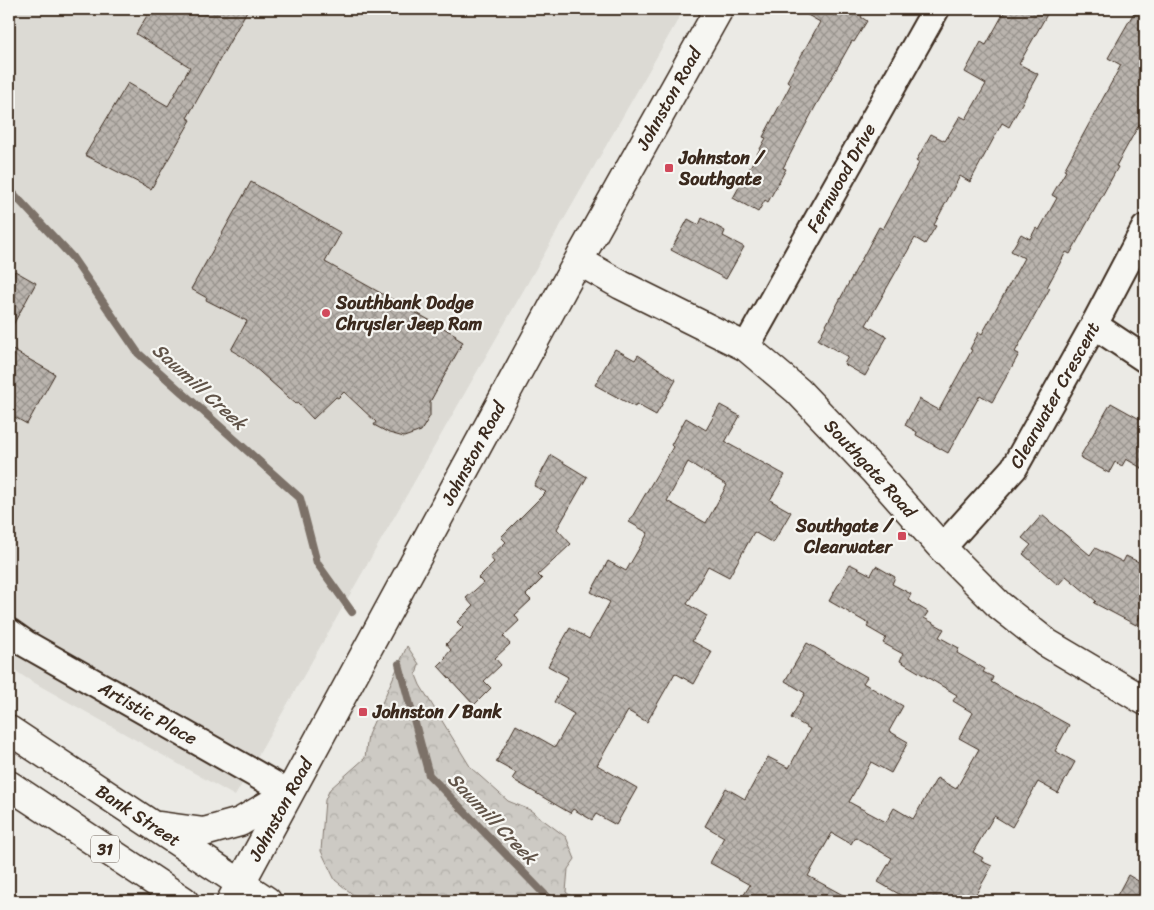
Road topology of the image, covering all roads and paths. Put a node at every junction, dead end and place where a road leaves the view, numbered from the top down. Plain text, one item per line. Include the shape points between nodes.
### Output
1 (719, 9) edge
2 (936, 9) edge
3 (1145, 228) edge
4 (579, 262) junction
5 (1094, 325) junction
6 (746, 347) junction
7 (1145, 359) edge
8 (942, 548) junction
9 (9, 632) edge
10 (1145, 701) edge
11 (9, 730) edge
12 (9, 786) edge
13 (289, 792) junction
14 (154, 825) junction
15 (236, 892) edge
16 (184, 901) edge
17 (267, 901) edge

1 - 4 street, Johnston Road
2 - 6 street, Fernwood Drive
3 - 5 street, Clearwater Crescent
4 - 6 street, Southgate Road
4 - 13 street, Johnston Road
5 - 7 street
5 - 8 street, Clearwater Crescent via 1014,468
6 - 8 street, Southgate Road via 798,391
8 - 10 street, Southgate Road via 999,605 1046,643
9 - 13 street, Artistic Place
11 - 14 street, Bank Street
12 - 16 street, 31
13 - 14 street via 240,822 204,832
13 - 15 street, Johnston Road
14 - 15 street, Bank Street
15 - 17 street, Bank Street

